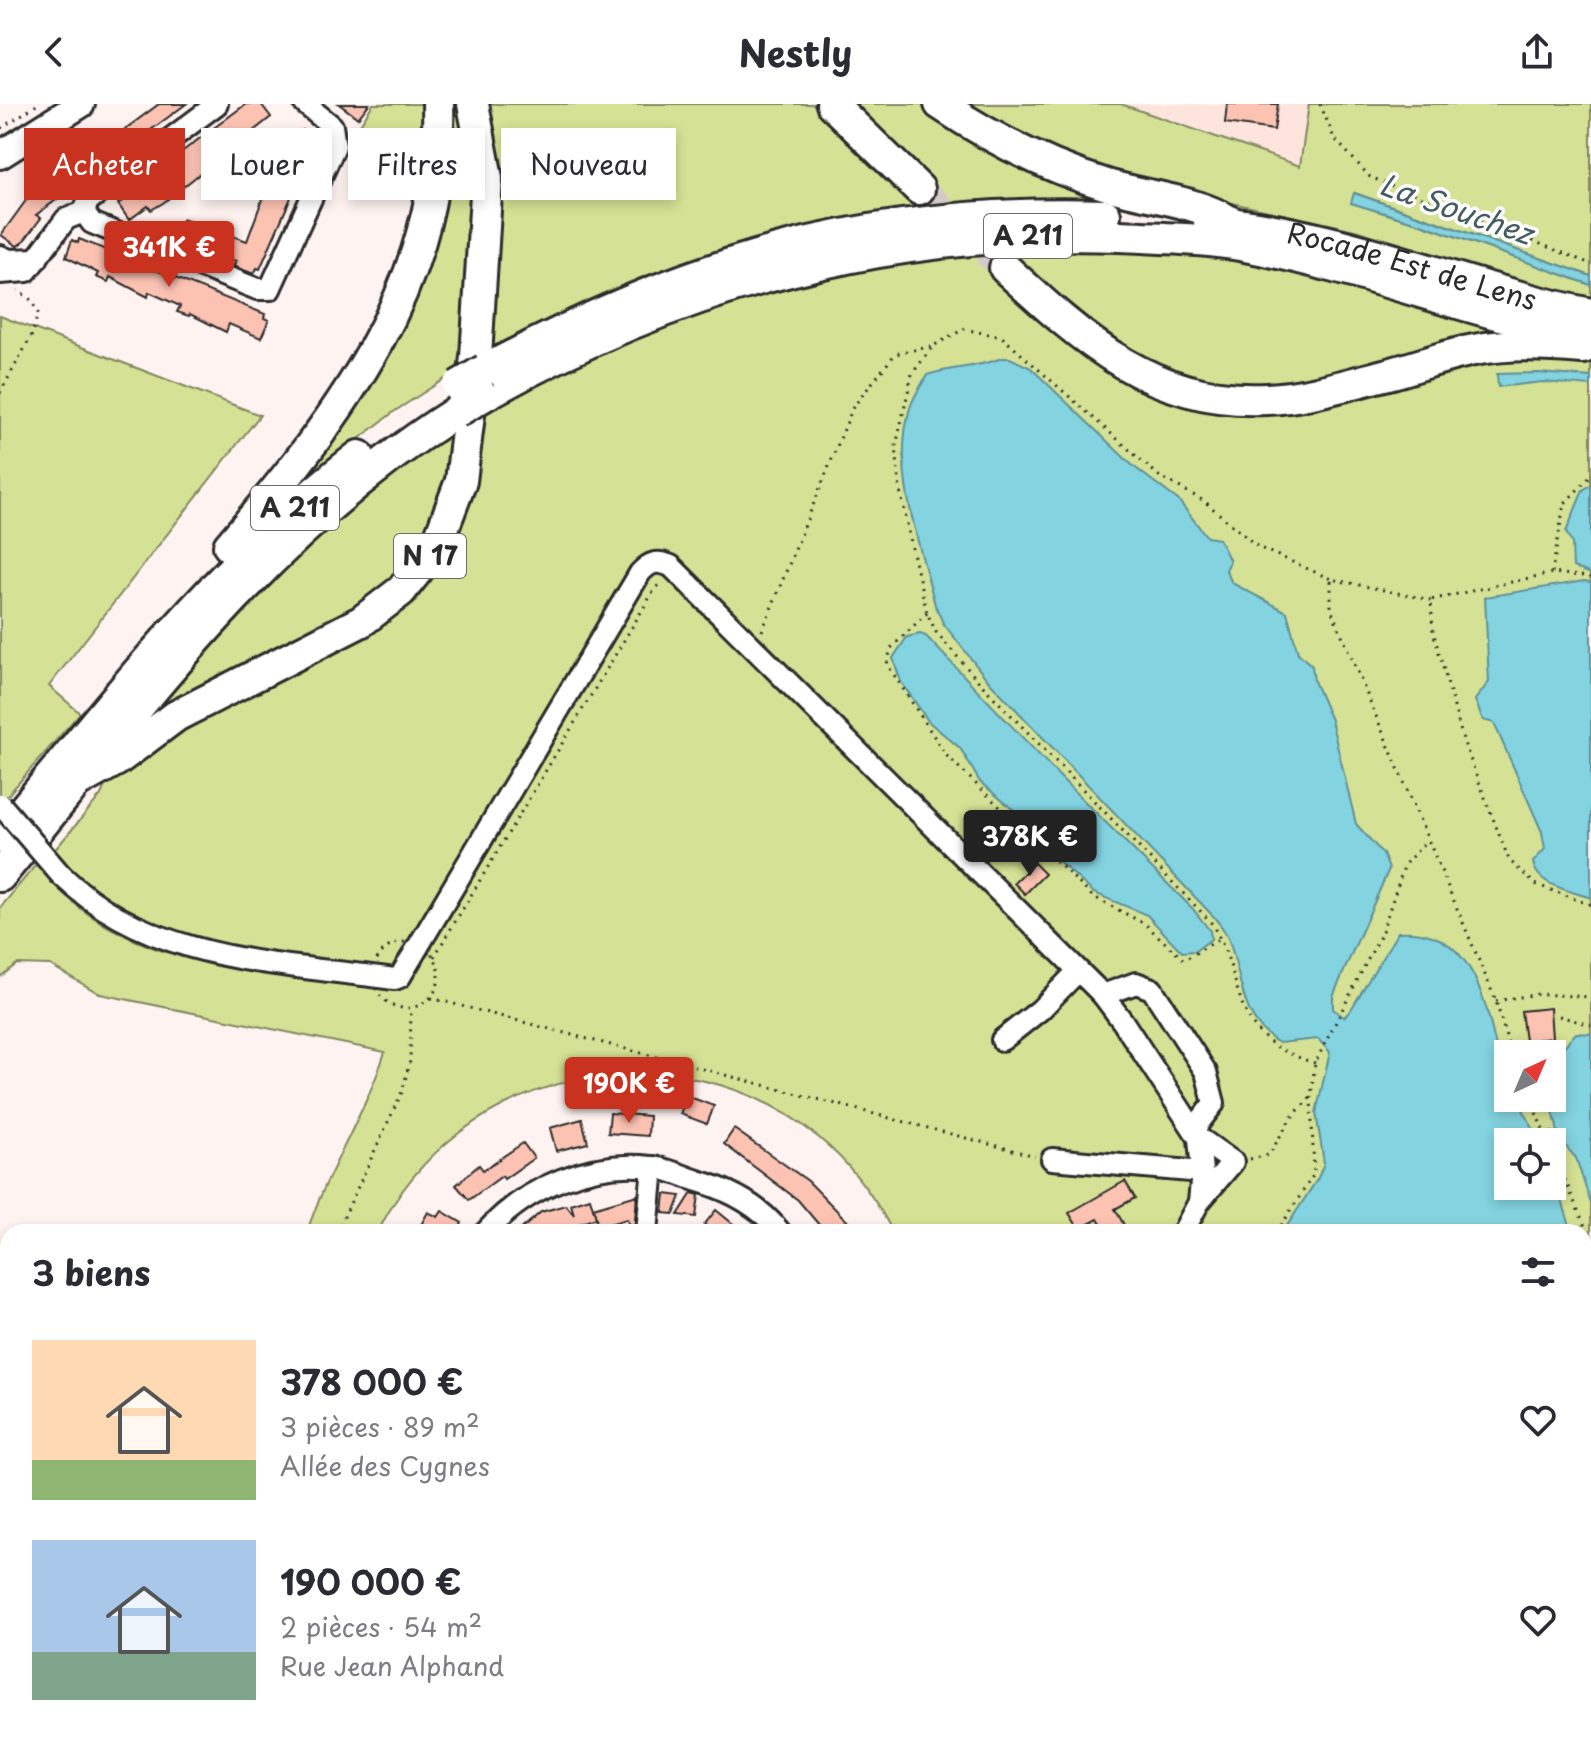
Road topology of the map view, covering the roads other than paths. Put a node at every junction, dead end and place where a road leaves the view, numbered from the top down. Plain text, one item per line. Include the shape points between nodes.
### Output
1 (60, 104) edge
2 (81, 104) edge
3 (217, 104) edge
4 (305, 104) edge
5 (438, 104) edge
6 (473, 104) edge
7 (832, 104) edge
8 (940, 104) edge
9 (0, 141) edge
10 (0, 155) edge
11 (919, 189) tunnel mouth
12 (84, 212) junction
13 (1233, 223) junction
14 (0, 256) edge
15 (37, 259) junction
16 (1005, 268) tunnel mouth
17 (0, 273) edge
18 (1591, 314) edge
19 (1591, 336) edge
20 (1591, 349) edge
21 (470, 391) junction
22 (154, 654) junction
23 (79, 781) junction
24 (0, 804) edge
25 (0, 838) edge
26 (0, 876) edge
27 (1078, 971) junction
28 (1103, 995) junction
29 (1002, 1040) dead end
30 (1196, 1134) junction
31 (1052, 1159) road end
32 (653, 1167) junction
33 (1202, 1172) junction
34 (1199, 1202) junction
35 (495, 1224) edge
36 (648, 1224) edge
37 (771, 1224) edge
38 (1187, 1224) edge

1 - 9 main road
2 - 10 main road
3 - 12 street via 88,201
4 - 12 street via 323,116 335,135 335,146 270,289 257,289 92,223
5 - 22 highway via 433,199 418,253 384,331 355,384 299,462 177,606
6 - 23 highway, N 17 via 487,178 476,357 461,481 436,547 401,591 362,621 176,716
7 - 11 highway
8 - 13 highway via 1000,141 1064,170 1211,210
12 - 15 street via 66,219
13 - 18 highway, Rocade Est de Lens / A 211 via 1324,240
13 - 21 highway, A 211 via 1070,214 945,217 794,244 650,291 589,317
14 - 15 street
15 - 17 street via 27,271
16 - 20 highway via 1099,350 1162,383 1204,396 1269,399 1307,394 1474,350 1514,345
19 - 21 highway, A 211 via 1235,244 1073,235 1000,238 821,261 744,282 632,321
21 - 22 highway, A 211 via 396,427 276,524
21 - 23 highway, A 211 via 275,554 196,638
22 - 25 highway
23 - 26 highway, N 17
24 - 27 street, bridge via 61,875 98,906 173,943 239,961 395,979 412,961 648,564 656,562 671,566
27 - 28 street
27 - 29 street
28 - 30 street
28 - 30 street via 1136,983 1152,989 1206,1072 1214,1103
30 - 33 street
30 - 34 street via 1233,1162
31 - 33 street
32 - 35 street via 609,1167 564,1178 526,1197
32 - 36 street
32 - 37 street via 744,1199
33 - 34 street
34 - 38 street

